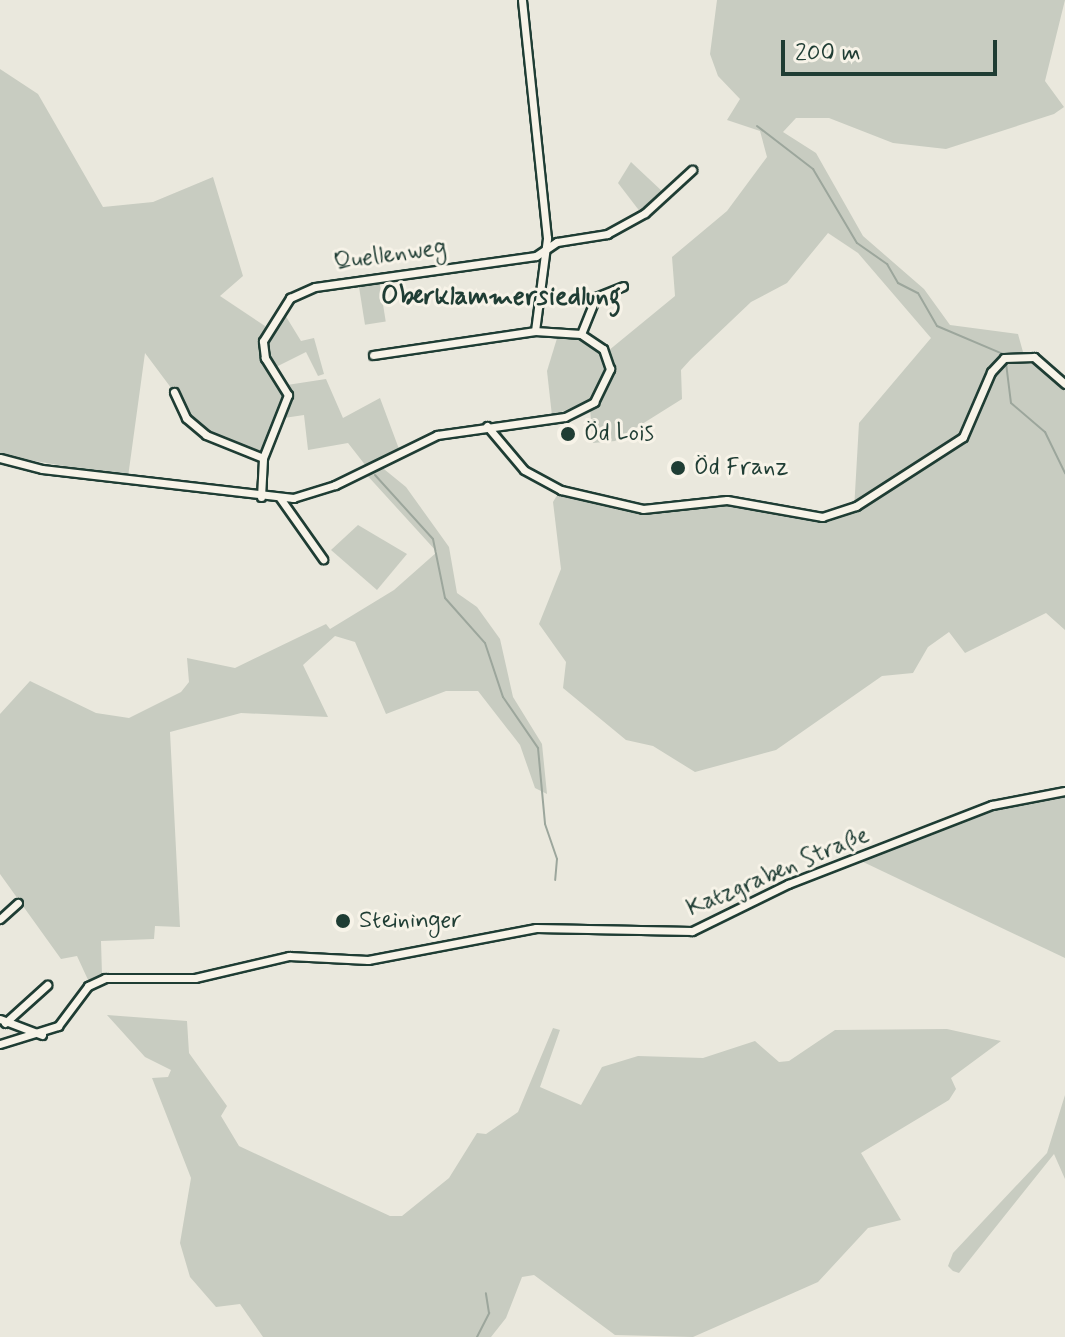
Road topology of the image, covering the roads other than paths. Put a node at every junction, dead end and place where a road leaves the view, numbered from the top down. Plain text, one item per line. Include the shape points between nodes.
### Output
1 (522, 0) edge
2 (692, 170) dead end
3 (547, 248) junction
4 (623, 286) dead end
5 (535, 331) junction
6 (581, 334) junction
7 (373, 355) dead end
8 (1065, 384) edge
9 (174, 392) dead end
10 (487, 426) junction
11 (0, 458) edge
12 (263, 458) junction
13 (261, 497) junction
14 (280, 498) junction
15 (323, 559) dead end
16 (1065, 791) edge
17 (18, 903) dead end
18 (0, 919) edge
19 (47, 985) dead end
20 (2, 1021) edge
21 (42, 1035) junction
22 (0, 1044) edge

1 - 3 street
2 - 3 street, Quellenweg via 634,221
3 - 5 street
3 - 12 street, Quellenweg via 536,256 315,287 290,298 263,341 265,358 288,395
4 - 6 street via 596,297
5 - 6 street
5 - 7 street
6 - 10 street via 603,349 610,369 594,402 565,417
8 - 10 street via 1034,357 1004,358 991,372 963,437 856,506 822,517 727,500 643,509 561,490 524,470
9 - 12 street via 186,418 206,435
10 - 14 street via 437,435 321,491
11 - 13 street
12 - 13 street, Quellenweg
13 - 14 street
14 - 15 street
16 - 21 street, Katzgraben Straße via 992,805 798,880 692,931 536,928 368,960 289,956 195,978 105,978 88,986 64,1020
17 - 18 street
19 - 20 street
20 - 21 street
21 - 22 street, Katzgraben Straße

